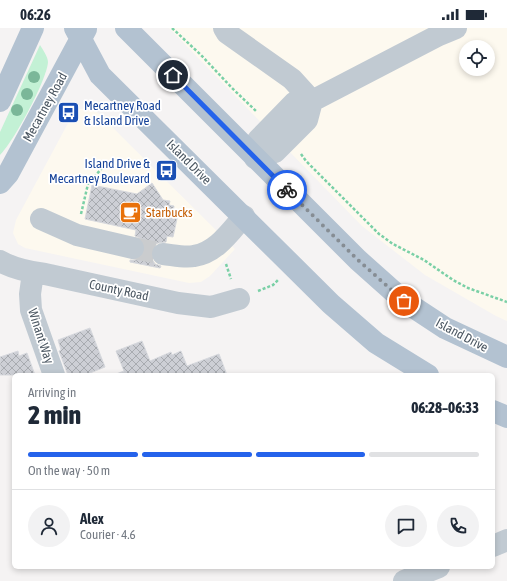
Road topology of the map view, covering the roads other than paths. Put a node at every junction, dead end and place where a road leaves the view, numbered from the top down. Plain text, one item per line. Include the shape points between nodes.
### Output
1 (33, 28) edge
2 (126, 28) edge
3 (224, 28) edge
4 (456, 28) edge
5 (81, 32) edge
6 (312, 101) junction
7 (0, 102) edge
8 (254, 158) junction
9 (0, 183) edge
10 (244, 216) junction
11 (41, 219) dead end
12 (133, 248) tunnel mouth
13 (163, 254) tunnel mouth
14 (0, 262) edge
15 (33, 273) junction
16 (239, 300) road end
17 (507, 357) edge
18 (53, 373) edge
19 (425, 373) edge
20 (495, 411) edge
21 (507, 417) edge
22 (507, 540) edge
23 (495, 545) edge
24 (434, 569) edge
25 (404, 581) edge

1 - 7 main road
2 - 8 main road, Island Drive
3 - 6 street via 233,38 292,80
4 - 6 street
5 - 9 main road, Mecartney Road via 8,174
5 - 10 main road, Island Drive via 100,75
6 - 8 street via 295,102 281,132 258,140
8 - 17 main road, Island Drive via 358,260 404,301 445,328
10 - 13 street via 209,252 194,256
10 - 19 main road, Island Drive via 331,304 376,343
11 - 12 street via 77,235
14 - 15 street, County Road
15 - 16 street, County Road via 178,303 211,307
15 - 18 street, Winant Way via 30,310
20 - 21 main road
22 - 23 street
24 - 25 street

